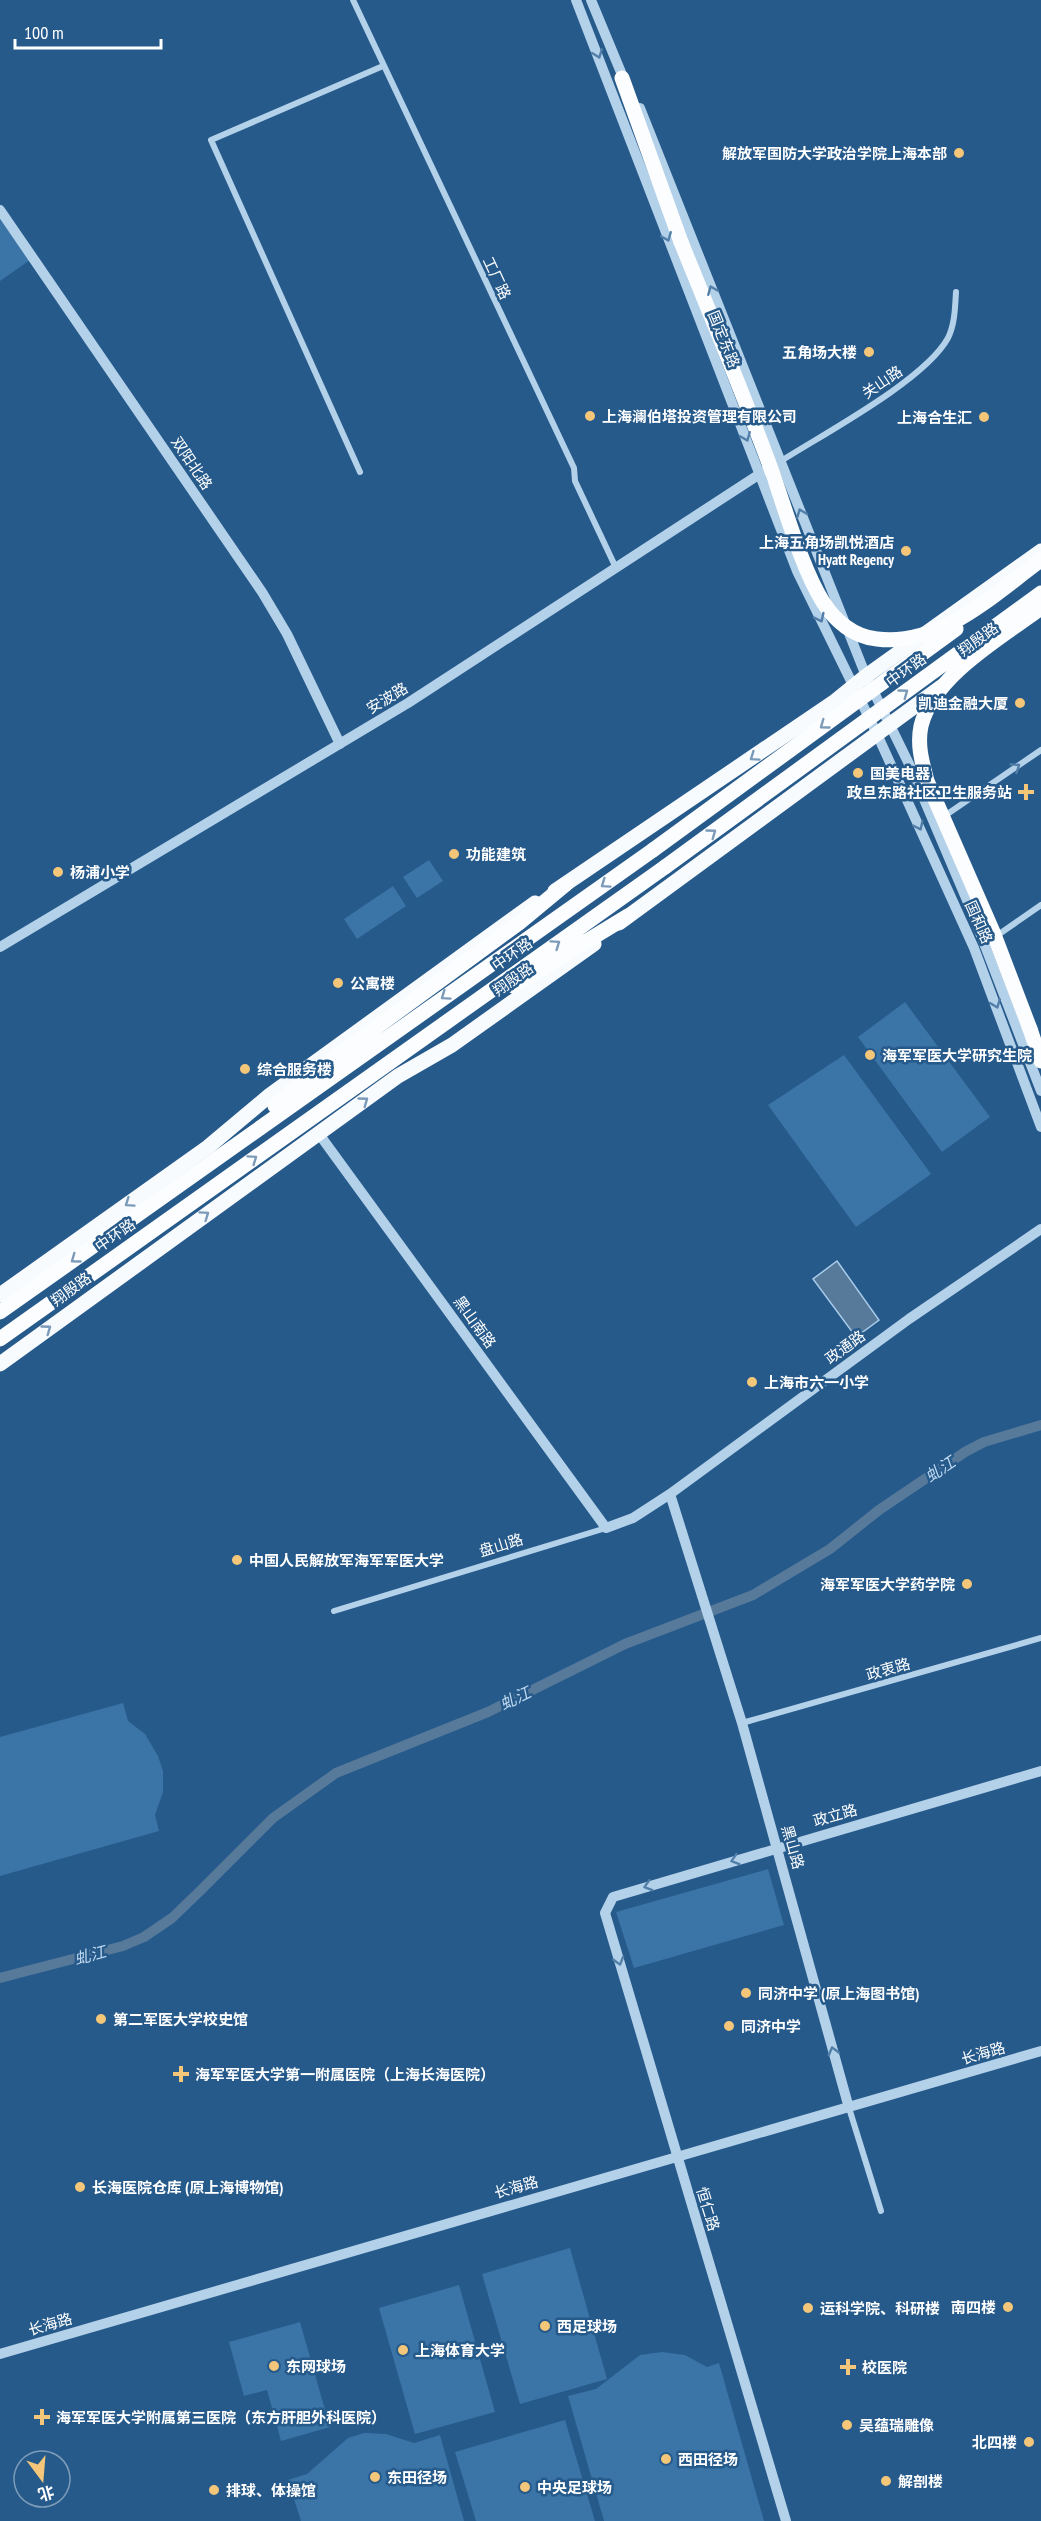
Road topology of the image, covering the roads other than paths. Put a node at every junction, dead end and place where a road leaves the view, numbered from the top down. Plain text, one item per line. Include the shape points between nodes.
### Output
1 (353, 0) edge
2 (576, 0) edge
3 (591, 0) edge
4 (383, 66) junction
5 (622, 78) junction
6 (0, 210) edge
7 (956, 292) dead end
8 (781, 461) junction
9 (360, 472) dead end
10 (761, 474) junction
11 (1041, 551) edge
12 (1041, 564) edge
13 (616, 568) junction
14 (1041, 593) edge
15 (1041, 608) edge
16 (1041, 615) edge
17 (868, 680) junction
18 (855, 689) junction
19 (890, 724) junction
20 (877, 734) junction
21 (340, 744) junction
22 (1041, 750) edge
23 (933, 824) junction
24 (566, 884) junction
25 (1041, 905) edge
26 (628, 916) junction
27 (985, 943) junction
28 (0, 947) edge
29 (1041, 1061) edge
30 (388, 1063) junction
31 (1041, 1091) edge
32 (1041, 1127) edge
33 (319, 1134) junction
34 (208, 1164) junction
35 (1041, 1229) edge
36 (0, 1295) edge
37 (0, 1312) edge
38 (0, 1339) edge
39 (0, 1364) edge
40 (670, 1494) junction
41 (606, 1528) junction
42 (334, 1611) dead end
43 (1041, 1638) edge
44 (742, 1723) junction
45 (1041, 1771) edge
46 (777, 1847) junction
47 (607, 1905) joint
48 (1041, 2051) edge
49 (849, 2108) junction
50 (676, 2156) junction
51 (881, 2211) dead end
52 (0, 2354) edge
53 (786, 2521) edge

1 - 4 street, 工厂路
2 -> 10 street, 国定东路
3 - 5 street, 国定东路
4 - 9 street via 211,140
4 - 13 street, 工厂路 via 574,468 575,482
8 -> 5 street, 国定东路 via 635,94
5 - 12 highway, bridge via 681,242 823,602 853,632 876,639 901,639 930,633 958,619
6 - 21 street, 双阳北路 via 262,592 287,634
7 - 8 street, 关山路 via 954,321 934,357 889,392
8 - 10 street, 安波路
17 -> 8 street, 国定东路
10 - 13 street, 安波路
10 -> 18 street, 国定东路 via 797,571
11 - 17 main road, 翔殷路
12 - 17 main road, 翔殷路
12 -> 34 highway, 中环路, bridge via 652,850
13 - 21 street, 安波路
30 -> 14 highway, 中环路, bridge
15 - 29 highway, bridge via 963,665 931,705 920,738 927,781 993,933
16 - 19 main road, 翔殷路
17 - 18 main road, 翔殷路
17 - 19 street, 国和路
18 - 20 street, 国和路
18 -> 24 main road, 翔殷路
19 - 20 main road, 翔殷路
19 - 23 street, 国和路
20 - 26 main road, 翔殷路
20 -> 32 street, 国和路 via 974,948
21 - 28 street, 安波路
23 -> 22 street
23 - 27 street, 国和路
24 - 34 highway via 308,1078
24 -> 36 main road, 翔殷路 via 477,943 270,1095 208,1147
25 - 27 street
26 - 30 highway
33 -> 26 main road, 翔殷路 via 398,1076 452,1045
27 - 31 street, 国和路
38 -> 30 highway, 中环路
39 -> 33 main road, 翔殷路
33 - 41 street, 黑山南路
34 -> 37 highway, 中环路
35 - 40 street, 政通路 via 909,1319
40 - 41 street, 盘山路 via 633,1518
40 - 44 street, 黑山路
41 - 42 street, 盘山路
43 - 44 street, 政衷路
44 - 46 street, 黑山路
45 - 46 street, 政立路
46 -> 47 street, 政立路 via 613,1897
49 -> 46 street, 黑山路
47 -> 50 street, 恒仁路 via 605,1913
48 - 49 street, 长海路
49 - 50 street, 长海路
49 - 51 street, 黑山路
50 - 52 street, 长海路
50 - 53 street, 恒仁路

